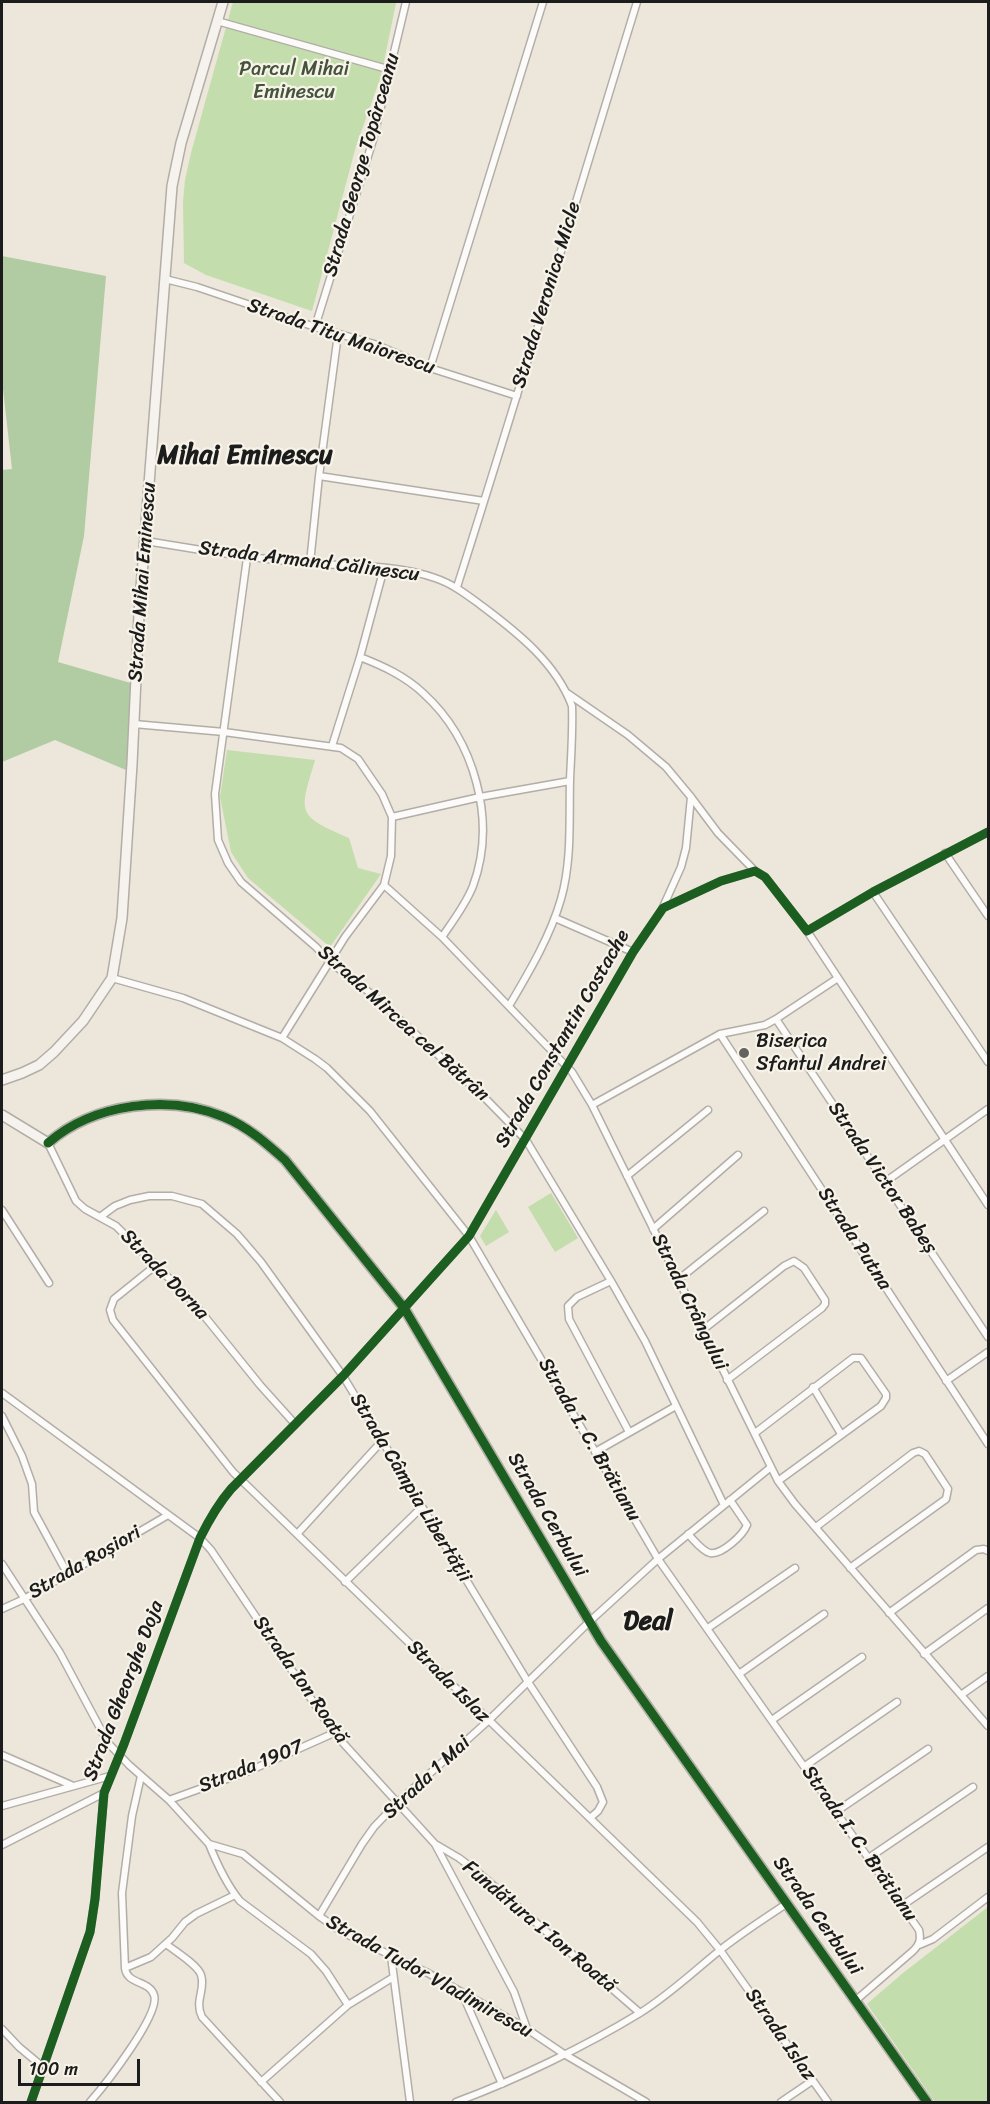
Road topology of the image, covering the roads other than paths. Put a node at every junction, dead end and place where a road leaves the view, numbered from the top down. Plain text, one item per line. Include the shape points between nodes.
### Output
1 (223, 2) edge
2 (406, 2) edge
3 (543, 2) edge
4 (637, 2) edge
5 (217, 21) junction
6 (390, 70) junction
7 (165, 279) junction
8 (315, 327) junction
9 (338, 334) junction
10 (430, 368) junction
11 (517, 396) junction
12 (319, 476) junction
13 (484, 501) junction
14 (146, 541) junction
15 (247, 558) junction
16 (310, 563) junction
17 (384, 568) junction
18 (457, 587) junction
19 (360, 657) junction
20 (567, 693) junction
21 (134, 724) junction
22 (224, 732) junction
23 (332, 746) junction
24 (570, 781) junction
25 (691, 797) junction
26 (480, 798) junction
27 (392, 817) junction
28 (988, 832) edge
29 (945, 853) junction
30 (755, 871) junction
31 (384, 885) junction
32 (873, 892) junction
33 (663, 908) junction
34 (988, 916) edge
35 (555, 918) junction
36 (807, 932) junction
37 (442, 937) junction
38 (633, 952) junction
39 (330, 962) junction
40 (112, 978) junction
41 (838, 978) junction
42 (509, 1006) junction
43 (776, 1019) junction
44 (720, 1034) junction
45 (282, 1038) junction
46 (988, 1062) edge
47 (568, 1068) junction
48 (2, 1080) edge
49 (592, 1105) junction
50 (988, 1109) edge
51 (708, 1110) dead end
52 (2, 1115) edge
53 (526, 1140) junction
54 (946, 1140) junction
55 (48, 1143) junction
56 (738, 1155) dead end
57 (627, 1176) junction
58 (885, 1182) junction
59 (988, 1205) edge
60 (2, 1210) edge
61 (764, 1211) dead end
62 (100, 1217) junction
63 (653, 1229) junction
64 (469, 1236) junction
65 (155, 1266) junction
66 (679, 1279) junction
67 (611, 1281) junction
68 (49, 1283) dead end
69 (404, 1308) junction
70 (704, 1329) junction
71 (988, 1336) edge
72 (988, 1352) edge
73 (343, 1376) junction
74 (727, 1380) junction
75 (946, 1381) junction
76 (813, 1387) junction
77 (2, 1393) edge
78 (676, 1406) junction
79 (2, 1416) edge
80 (295, 1425) junction
81 (629, 1432) junction
82 (754, 1433) junction
83 (841, 1434) junction
84 (382, 1441) junction
85 (988, 1444) edge
86 (595, 1452) junction
87 (771, 1467) junction
88 (241, 1480) junction
89 (778, 1481) junction
90 (727, 1502) junction
91 (422, 1507) junction
92 (168, 1515) junction
93 (816, 1527) junction
94 (298, 1533) junction
95 (688, 1534) junction
96 (200, 1538) junction
97 (988, 1551) edge
98 (658, 1559) junction
99 (2, 1564) edge
100 (795, 1568) dead end
101 (850, 1568) junction
102 (67, 1573) junction
103 (345, 1582) junction
104 (24, 1599) junction
105 (988, 1608) edge
106 (2, 1609) edge
107 (889, 1613) junction
108 (824, 1614) dead end
109 (589, 1622) junction
110 (708, 1628) junction
111 (924, 1654) junction
112 (862, 1657) dead end
113 (739, 1674) junction
114 (988, 1676) edge
115 (528, 1682) junction
116 (961, 1695) junction
117 (897, 1702) dead end
118 (772, 1720) junction
119 (488, 1721) junction
120 (988, 1726) edge
121 (334, 1733) junction
122 (928, 1749) dead end
123 (2, 1755) edge
124 (119, 1756) junction
125 (805, 1766) junction
126 (110, 1776) junction
127 (141, 1776) junction
128 (71, 1785) junction
129 (974, 1787) dead end
130 (104, 1793) junction
131 (169, 1800) junction
132 (397, 1803) junction
133 (2, 1806) edge
134 (837, 1811) junction
135 (590, 1818) junction
136 (209, 1844) junction
137 (435, 1844) junction
138 (2, 1845) edge
139 (988, 1847) edge
140 (870, 1857) junction
141 (235, 1895) junction
142 (988, 1897) edge
143 (786, 1904) junction
144 (903, 1905) junction
145 (319, 1916) junction
146 (166, 1944) junction
147 (919, 1945) junction
148 (720, 1950) junction
149 (391, 1956) junction
150 (125, 1968) junction
151 (392, 1978) junction
152 (462, 1993) junction
153 (855, 2001) junction
154 (348, 2005) junction
155 (640, 2013) junction
156 (2, 2029) edge
157 (527, 2030) junction
158 (564, 2054) junction
159 (43, 2067) junction
160 (812, 2081) junction
161 (261, 2082) junction
162 (502, 2084) junction
163 (481, 2093) junction
164 (645, 2102) edge
165 (31, 2103) edge
166 (90, 2103) edge
167 (280, 2103) edge
168 (410, 2103) edge
169 (456, 2103) edge
170 (485, 2103) edge
171 (781, 2103) edge
172 (828, 2103) edge
173 (927, 2103) edge

1 - 5 street, Strada Mihai Eminescu
2 - 6 street, Strada George Topârceanu
3 - 10 street
4 - 11 street, Strada Veronica Micle
5 - 6 street
5 - 7 street, Strada Mihai Eminescu via 172,186
6 - 8 street, Strada George Topârceanu via 373,140
7 - 8 street, Strada Titu Maiorescu
7 - 14 street, Strada Mihai Eminescu
8 - 9 street, Strada Titu Maiorescu
9 - 10 street, Strada Titu Maiorescu via 383,347
9 - 12 street
10 - 11 street, Strada Titu Maiorescu
11 - 13 street, Strada Veronica Micle
12 - 13 street
12 - 16 street
13 - 18 street, Strada Veronica Micle
14 - 15 street, Strada Armand Călinescu
14 - 21 street, Strada Mihai Eminescu
15 - 16 street, Strada Armand Călinescu
15 - 22 street, Strada Mircea cel Bătrân
16 - 17 street, Strada Armand Călinescu
17 - 18 street, Strada Armand Călinescu via 423,574
17 - 19 street
18 - 20 street, Strada Armand Călinescu via 519,634
19 - 23 street
19 - 26 street via 404,678 437,708 464,750
20 - 24 street, Strada Armand Călinescu via 573,729
20 - 25 street via 628,735 666,767
21 - 22 street
21 - 40 street, Strada Mihai Eminescu via 122,918
22 - 23 street
22 - 39 street, Strada Mircea cel Bătrân via 215,817 218,840 228,863 241,882
23 - 27 street via 358,759
24 - 26 street
24 - 35 street, Strada Armand Călinescu via 567,862
25 - 30 street via 718,833
25 - 33 street, Strada Constantin Costache via 686,848
26 - 27 street
26 - 37 street via 481,844 472,886
27 - 31 street via 391,856
28 - 29 street
29 - 32 street
29 - 34 street
30 - 33 street via 721,881
30 - 36 street via 765,876
31 - 37 street, Strada Crângului
31 - 39 street
32 - 36 street
32 - 46 street
33 - 38 street, Strada Constantin Costache
35 - 38 street
35 - 42 street, Strada Armand Călinescu
36 - 41 street
37 - 42 street, Strada Crângului
38 - 47 street, Strada Constantin Costache
39 - 45 street
39 - 53 street, Strada Mircea cel Bătrân via 374,996 484,1096
40 - 45 street, Strada I. C. Brătianu via 166,992
40 - 48 street, Strada Mihai Eminescu via 83,1021 54,1052 39,1065
41 - 43 street
41 - 54 street
42 - 47 street, Strada Crângului
43 - 44 street
43 - 58 street, Strada Victor Babeș
44 - 49 street
44 - 75 street, Strada Putna
45 - 64 street, Strada I. C. Brătianu via 315,1059 348,1088
47 - 49 street, Strada Crângului
47 - 53 street, Strada Constantin Costache
49 - 57 street, Strada Crângului
50 - 54 street
51 - 57 street
52 - 55 street
53 - 64 street, Strada Constantin Costache
53 - 67 street, Strada Mircea cel Bătrân
54 - 58 street
54 - 59 street
55 - 62 street, Strada Dorna via 76,1201
55 - 69 street, Strada Cerbului via 80,1122 139,1106 182,1107 224,1118 262,1139 285,1160
56 - 63 street
57 - 63 street, Strada Crângului
58 - 71 street, Strada Victor Babeș
60 - 68 street
61 - 66 street
62 - 65 street, Strada Dorna via 116,1226
62 - 73 street, Strada Câmpia Libertății via 115,1206 149,1196 172,1196 202,1204 237,1234 261,1262
63 - 66 street, Strada Crângului
64 - 69 street, Strada Constantin Costache
64 - 86 street, Strada I. C. Brătianu
65 - 80 street, Strada Dorna via 193,1302
65 - 88 street, Strada Islaz via 114,1299 110,1310 113,1320
66 - 70 street, Strada Crângului
67 - 78 street, Strada Mircea cel Bătrân
67 - 81 street via 578,1297 567,1312
69 - 73 street, Strada Constantin Costache
69 - 109 street, Strada Cerbului
70 - 74 street, Strada Crângului
70 - 74 street via 794,1260 804,1268 825,1300 822,1308
72 - 75 street
73 - 80 street, Strada Constantin Costache
73 - 84 street, Strada Câmpia Libertății
74 - 82 street, Strada Crângului
75 - 85 street, Strada Putna
76 - 82 street
76 - 83 street
76 - 83 street via 857,1357 885,1394 880,1406
77 - 92 street, Strada Ion Roată
78 - 81 street
78 - 90 street, Strada Mircea cel Bătrân
79 - 102 street via 32,1484 34,1512
80 - 88 street, Strada Constantin Costache
81 - 86 street
82 - 87 street, Strada Crângului
83 - 89 street
84 - 91 street, Strada Câmpia Libertății
84 - 94 street
86 - 98 street, Strada I. C. Brătianu
87 - 89 street, Strada Crângului
87 - 90 street, Strada 1 Mai
88 - 94 street, Strada Islaz
88 - 96 street, Strada Gheorghe Doja via 220,1502
89 - 93 street, Strada Crângului
90 - 95 street, Strada 1 Mai
90 - 95 street, Strada Mircea cel Bătrân via 747,1525 740,1537 711,1553
91 - 103 street
91 - 115 street, Strada Câmpia Libertății
92 - 96 street, Strada Ion Roată
92 - 102 street, Strada Roșiori
93 - 101 street, Strada Crângului
93 - 101 street via 913,1453 920,1451 925,1455 948,1490 946,1499
94 - 103 street, Strada Islaz
95 - 98 street, Strada 1 Mai
96 - 121 street, Strada Ion Roată
96 - 124 street, Strada Gheorghe Doja
97 - 107 street via 976,1550
98 - 109 street, Strada 1 Mai
98 - 110 street, Strada I. C. Brătianu
99 - 104 street
100 - 110 street
101 - 107 street, Strada Crângului
102 - 104 street, Strada Roșiori
103 - 119 street, Strada Islaz
104 - 106 street, Strada Roșiori
104 - 124 street
105 - 111 street
107 - 111 street, Strada Crângului
108 - 113 street
109 - 115 street, Strada 1 Mai
109 - 143 street, Strada Cerbului
110 - 113 street, Strada I. C. Brătianu
111 - 116 street, Strada Crângului
112 - 118 street
113 - 118 street, Strada I. C. Brătianu
114 - 116 street
115 - 119 street, Strada 1 Mai
115 - 135 street, Strada Câmpia Libertății via 597,1787 603,1802
116 - 120 street, Strada Crângului
117 - 125 street
118 - 125 street, Strada I. C. Brătianu
119 - 132 street, Strada 1 Mai
119 - 135 street, Strada Islaz
121 - 131 street, Strada 1907 via 249,1771
121 - 132 street, Strada Ion Roată
122 - 134 street
123 - 128 street
124 - 126 street, Strada Gheorghe Doja
124 - 127 street
125 - 134 street, Strada I. C. Brătianu
126 - 128 street
126 - 130 street, Strada Gheorghe Doja
127 - 131 street
127 - 150 street via 122,1893
128 - 133 street
129 - 140 street
130 - 138 street
130 - 159 street, Strada Gheorghe Doja via 90,1932
131 - 136 street
132 - 137 street, Strada Ion Roată
132 - 145 street, Strada 1 Mai via 362,1844
134 - 140 street, Strada I. C. Brătianu
135 - 148 street, Strada Islaz via 697,1922
136 - 141 street
136 - 145 street, Strada Tudor Vladimirescu via 243,1854
137 - 155 street, Fundătura I Ion Roată via 480,1874
137 - 157 street, Strada Ion Roată via 514,1992
139 - 144 street
140 - 144 street, Strada I. C. Brătianu
141 - 146 street via 196,1914
141 - 154 street via 311,1954
142 - 147 street via 933,1939
143 - 148 street
143 - 153 street, Strada Cerbului
144 - 147 street, Strada I. C. Brătianu via 919,1930
145 - 149 street, Strada Tudor Vladimirescu
146 - 150 street via 151,1957
146 - 161 street via 197,1968 202,1982 202,2017
147 - 153 street, Strada I. C. Brătianu
148 - 155 street
148 - 160 street, Strada Islaz
149 - 151 street
149 - 152 street, Strada Tudor Vladimirescu
150 - 166 street via 132,1980 154,1994 154,2001 141,2031
151 - 154 street
151 - 168 street
152 - 157 street, Strada Tudor Vladimirescu
152 - 162 street
153 - 173 street, Strada Cerbului
154 - 161 street
155 - 158 street
156 - 159 street
157 - 158 street, Strada Tudor Vladimirescu
158 - 162 street
158 - 164 street, Strada Tudor Vladimirescu
159 - 165 street, Strada Gheorghe Doja
160 - 171 street
160 - 172 street, Strada Islaz
161 - 167 street
162 - 163 street
163 - 169 street
163 - 170 street

